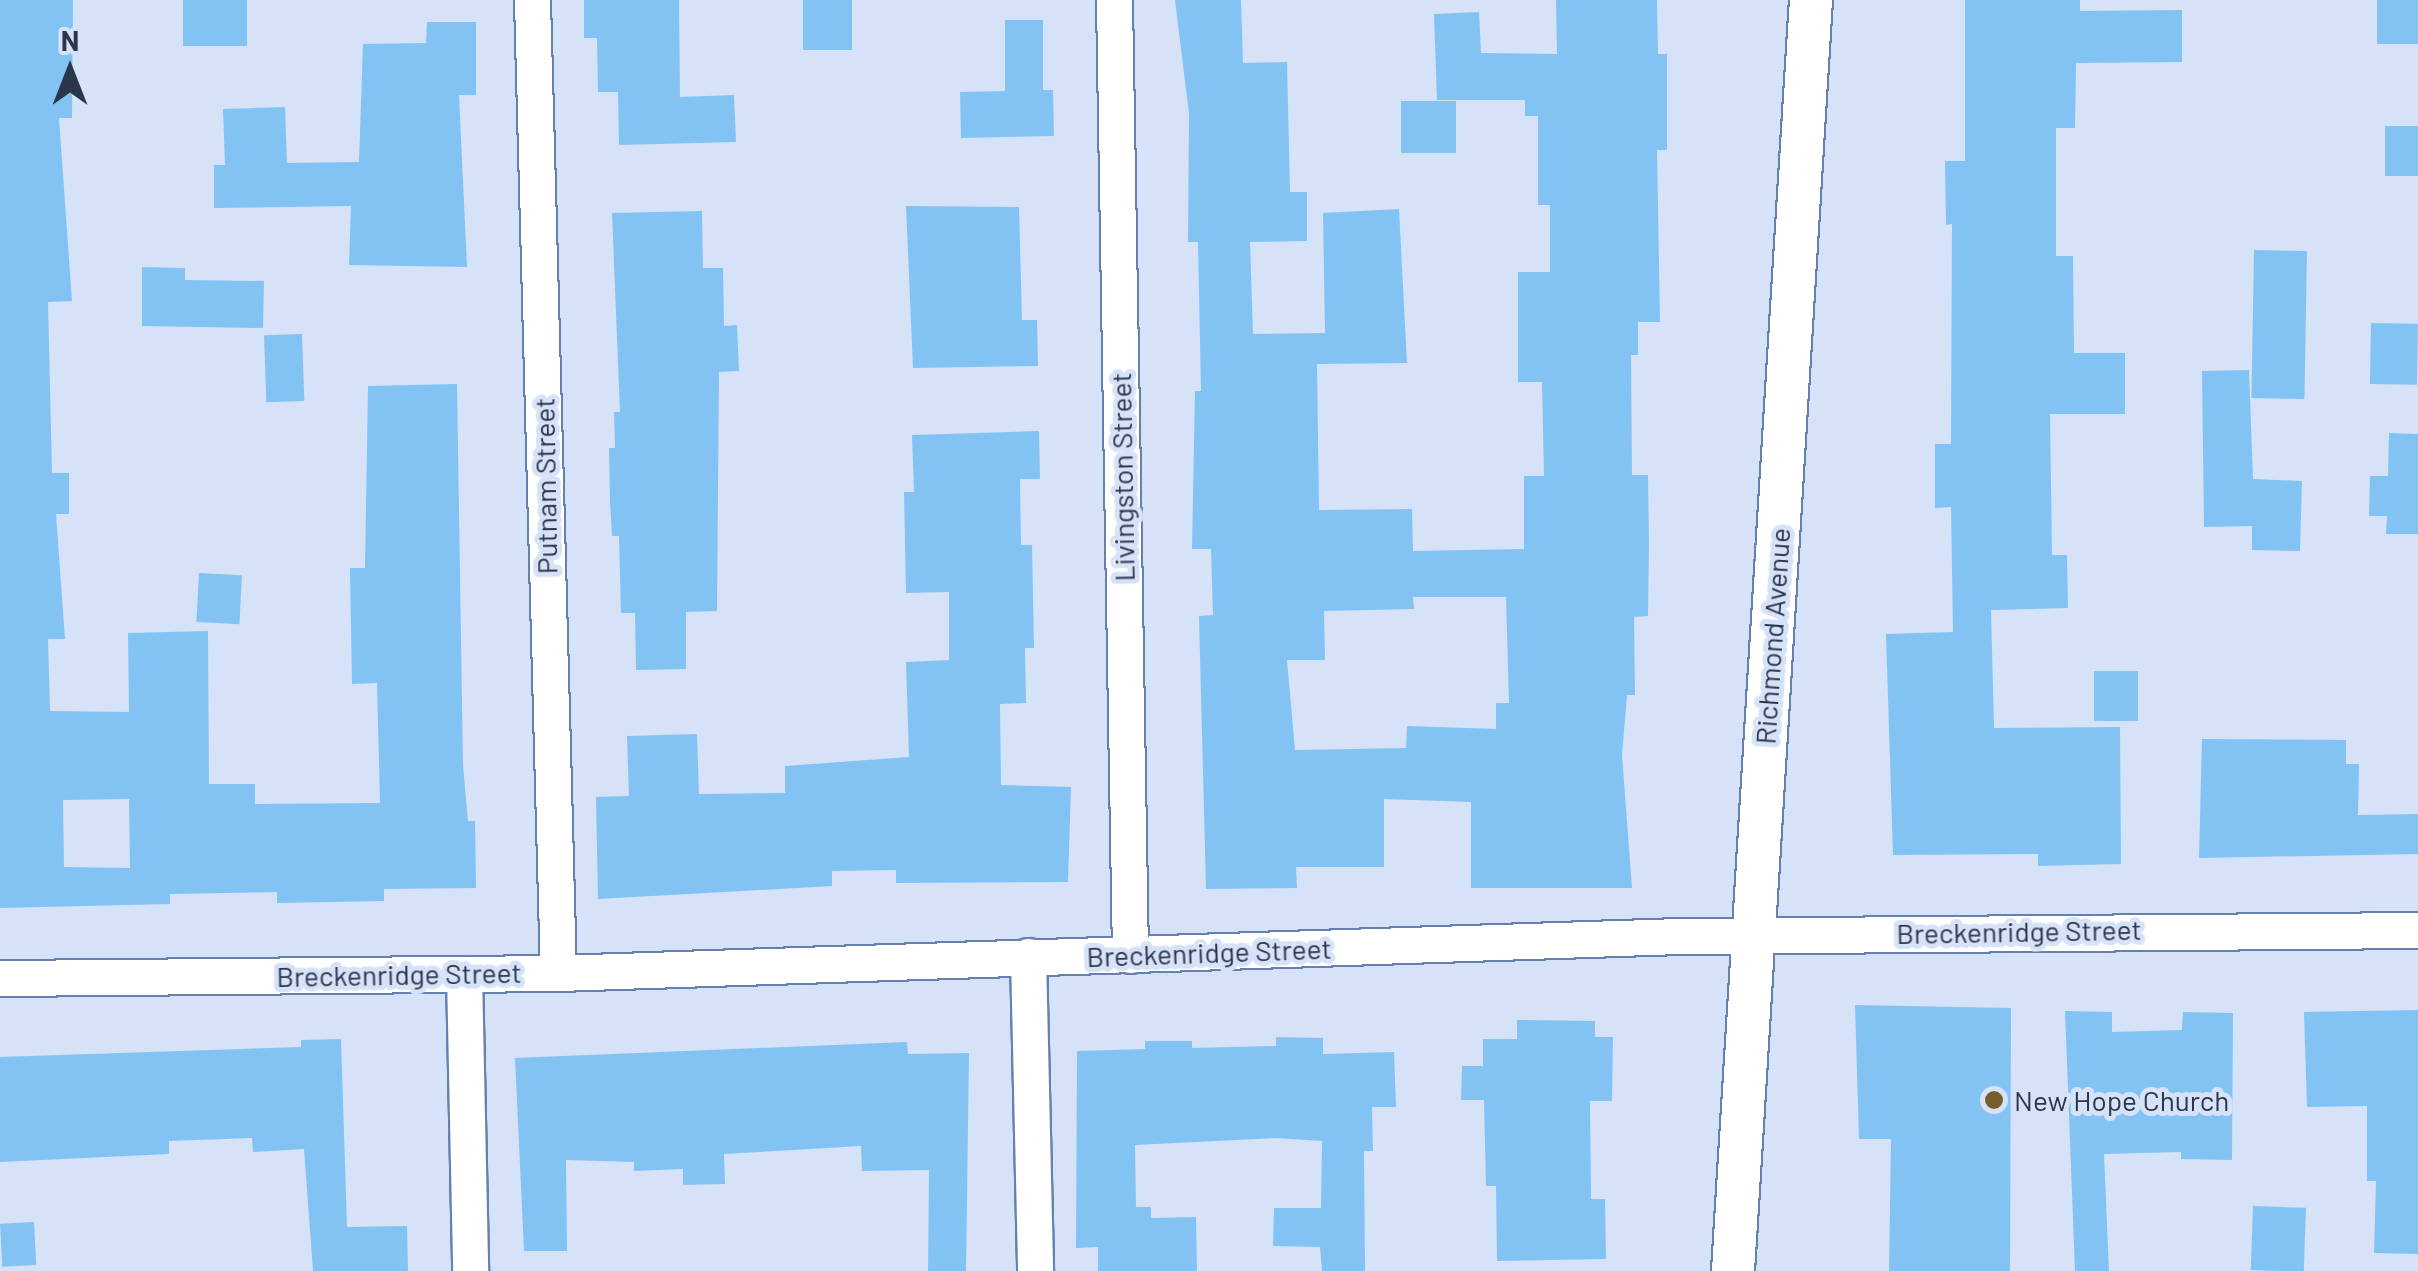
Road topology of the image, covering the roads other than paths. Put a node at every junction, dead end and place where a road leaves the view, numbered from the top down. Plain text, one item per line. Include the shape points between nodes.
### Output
1 (532, 0) edge
2 (1114, 0) edge
3 (1811, 0) edge
4 (2418, 930) edge
5 (1751, 935) junction
6 (1130, 955) junction
7 (1028, 956) junction
8 (558, 973) junction
9 (464, 974) junction
10 (0, 978) edge
11 (470, 1271) edge
12 (1035, 1271) edge
13 (1734, 1271) edge

1 - 8 street, Putnam Street
2 - 6 street, Livingston Street
3 - 5 street, Richmond Avenue
4 - 5 street, Breckenridge Street
5 - 6 street, Breckenridge Street
5 - 13 street, Richmond Avenue
6 - 7 street, Breckenridge Street
7 - 8 street, Breckenridge Street
7 - 12 street
8 - 9 street, Breckenridge Street
9 - 10 street, Breckenridge Street
9 - 11 street

